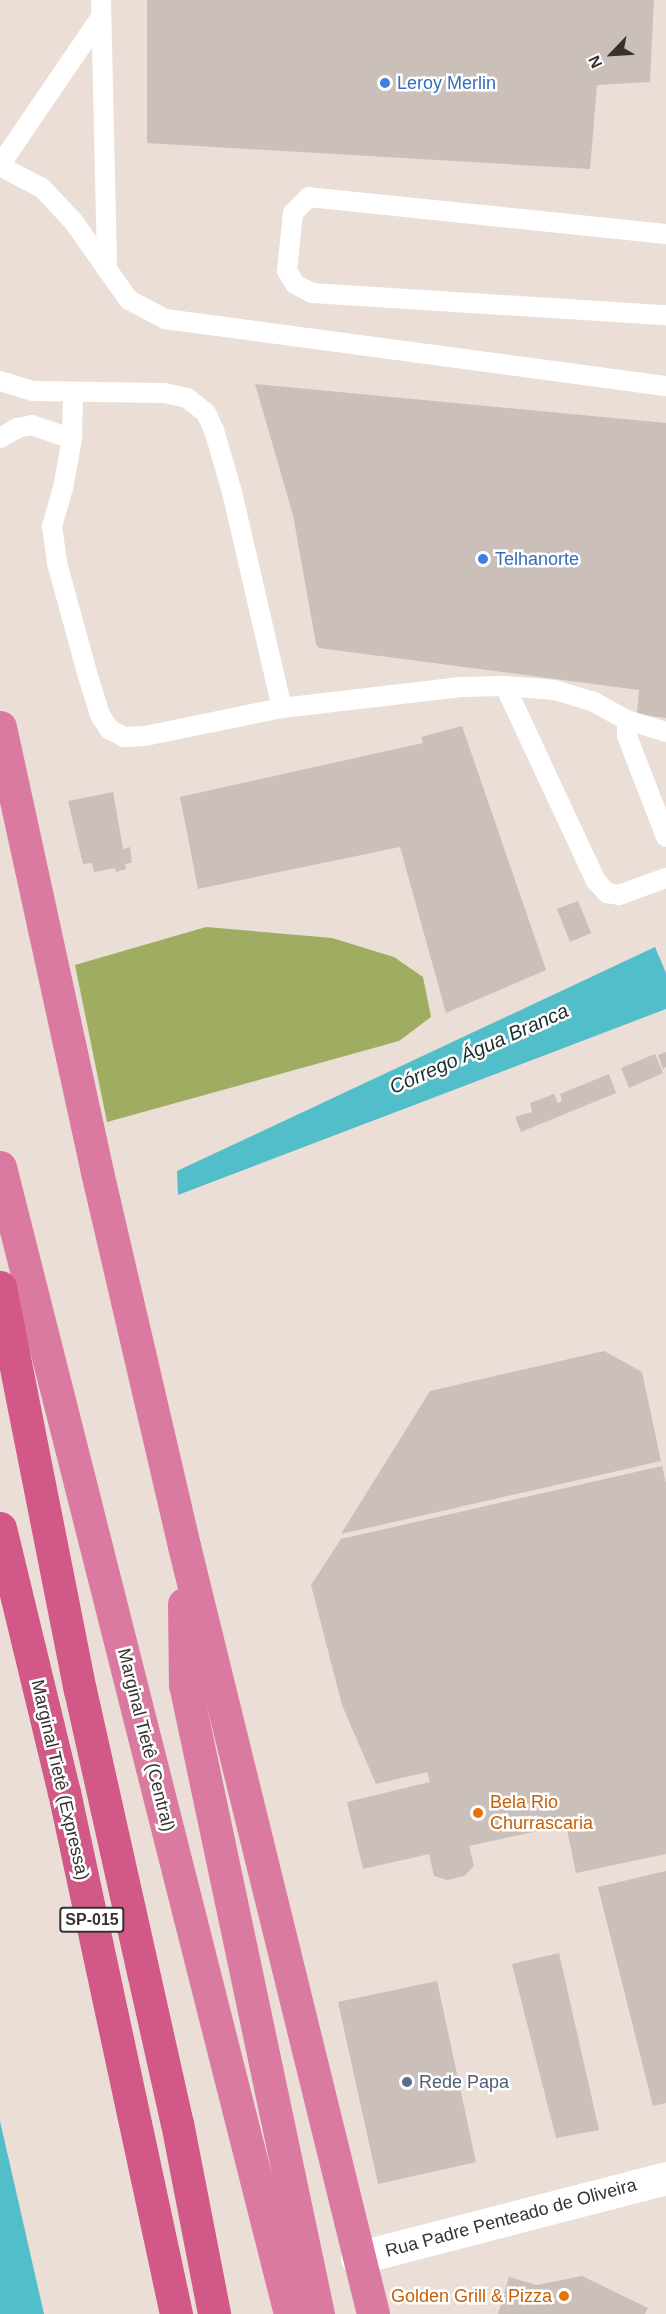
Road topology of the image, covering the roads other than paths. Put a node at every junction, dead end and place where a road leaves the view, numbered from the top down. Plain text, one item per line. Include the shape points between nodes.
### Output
1 (101, 9) edge
2 (0, 166) edge
3 (666, 234) edge
4 (107, 271) junction
5 (666, 315) edge
6 (0, 381) edge
7 (666, 386) edge
8 (73, 393) junction
9 (0, 438) edge
10 (72, 439) junction
11 (505, 686) junction
12 (282, 708) junction
13 (627, 720) junction
14 (0, 727) edge
15 (666, 732) edge
16 (666, 837) edge
17 (666, 878) edge
18 (0, 1167) edge
19 (0, 1287) edge
20 (0, 1528) edge
21 (184, 1546) junction
22 (666, 2178) edge
23 (357, 2258) junction
24 (176, 2314) edge
25 (214, 2314) edge
26 (290, 2314) edge
27 (318, 2314) edge
28 (373, 2314) edge

1 - 2 lane
1 - 4 lane
2 - 4 lane via 42,188 73,221
3 - 5 lane via 309,197 293,213 287,271 295,284 312,293
4 - 7 lane via 129,300 165,319
6 - 8 lane via 33,391
8 - 10 lane
8 - 12 lane via 164,393 188,398 206,413 232,492
9 - 10 lane via 32,425
10 - 12 lane via 52,526 57,562 87,673 100,715 110,729 124,737 145,736
11 - 12 lane via 461,687
11 - 13 lane via 555,690 594,702
11 - 17 lane via 596,881 607,893 619,895
13 - 15 lane
13 - 16 lane via 627,736
14 - 21 highway
18 - 26 highway, Marginal Tietê (Central)
19 - 25 highway via 80,1690 177,2123
20 - 24 highway, Marginal Tietê (Expressa) / SP-015 via 64,1791
21 - 23 highway
21 - 27 highway via 185,1684
22 - 23 street, Rua Padre Penteado de Oliveira
23 - 28 highway

